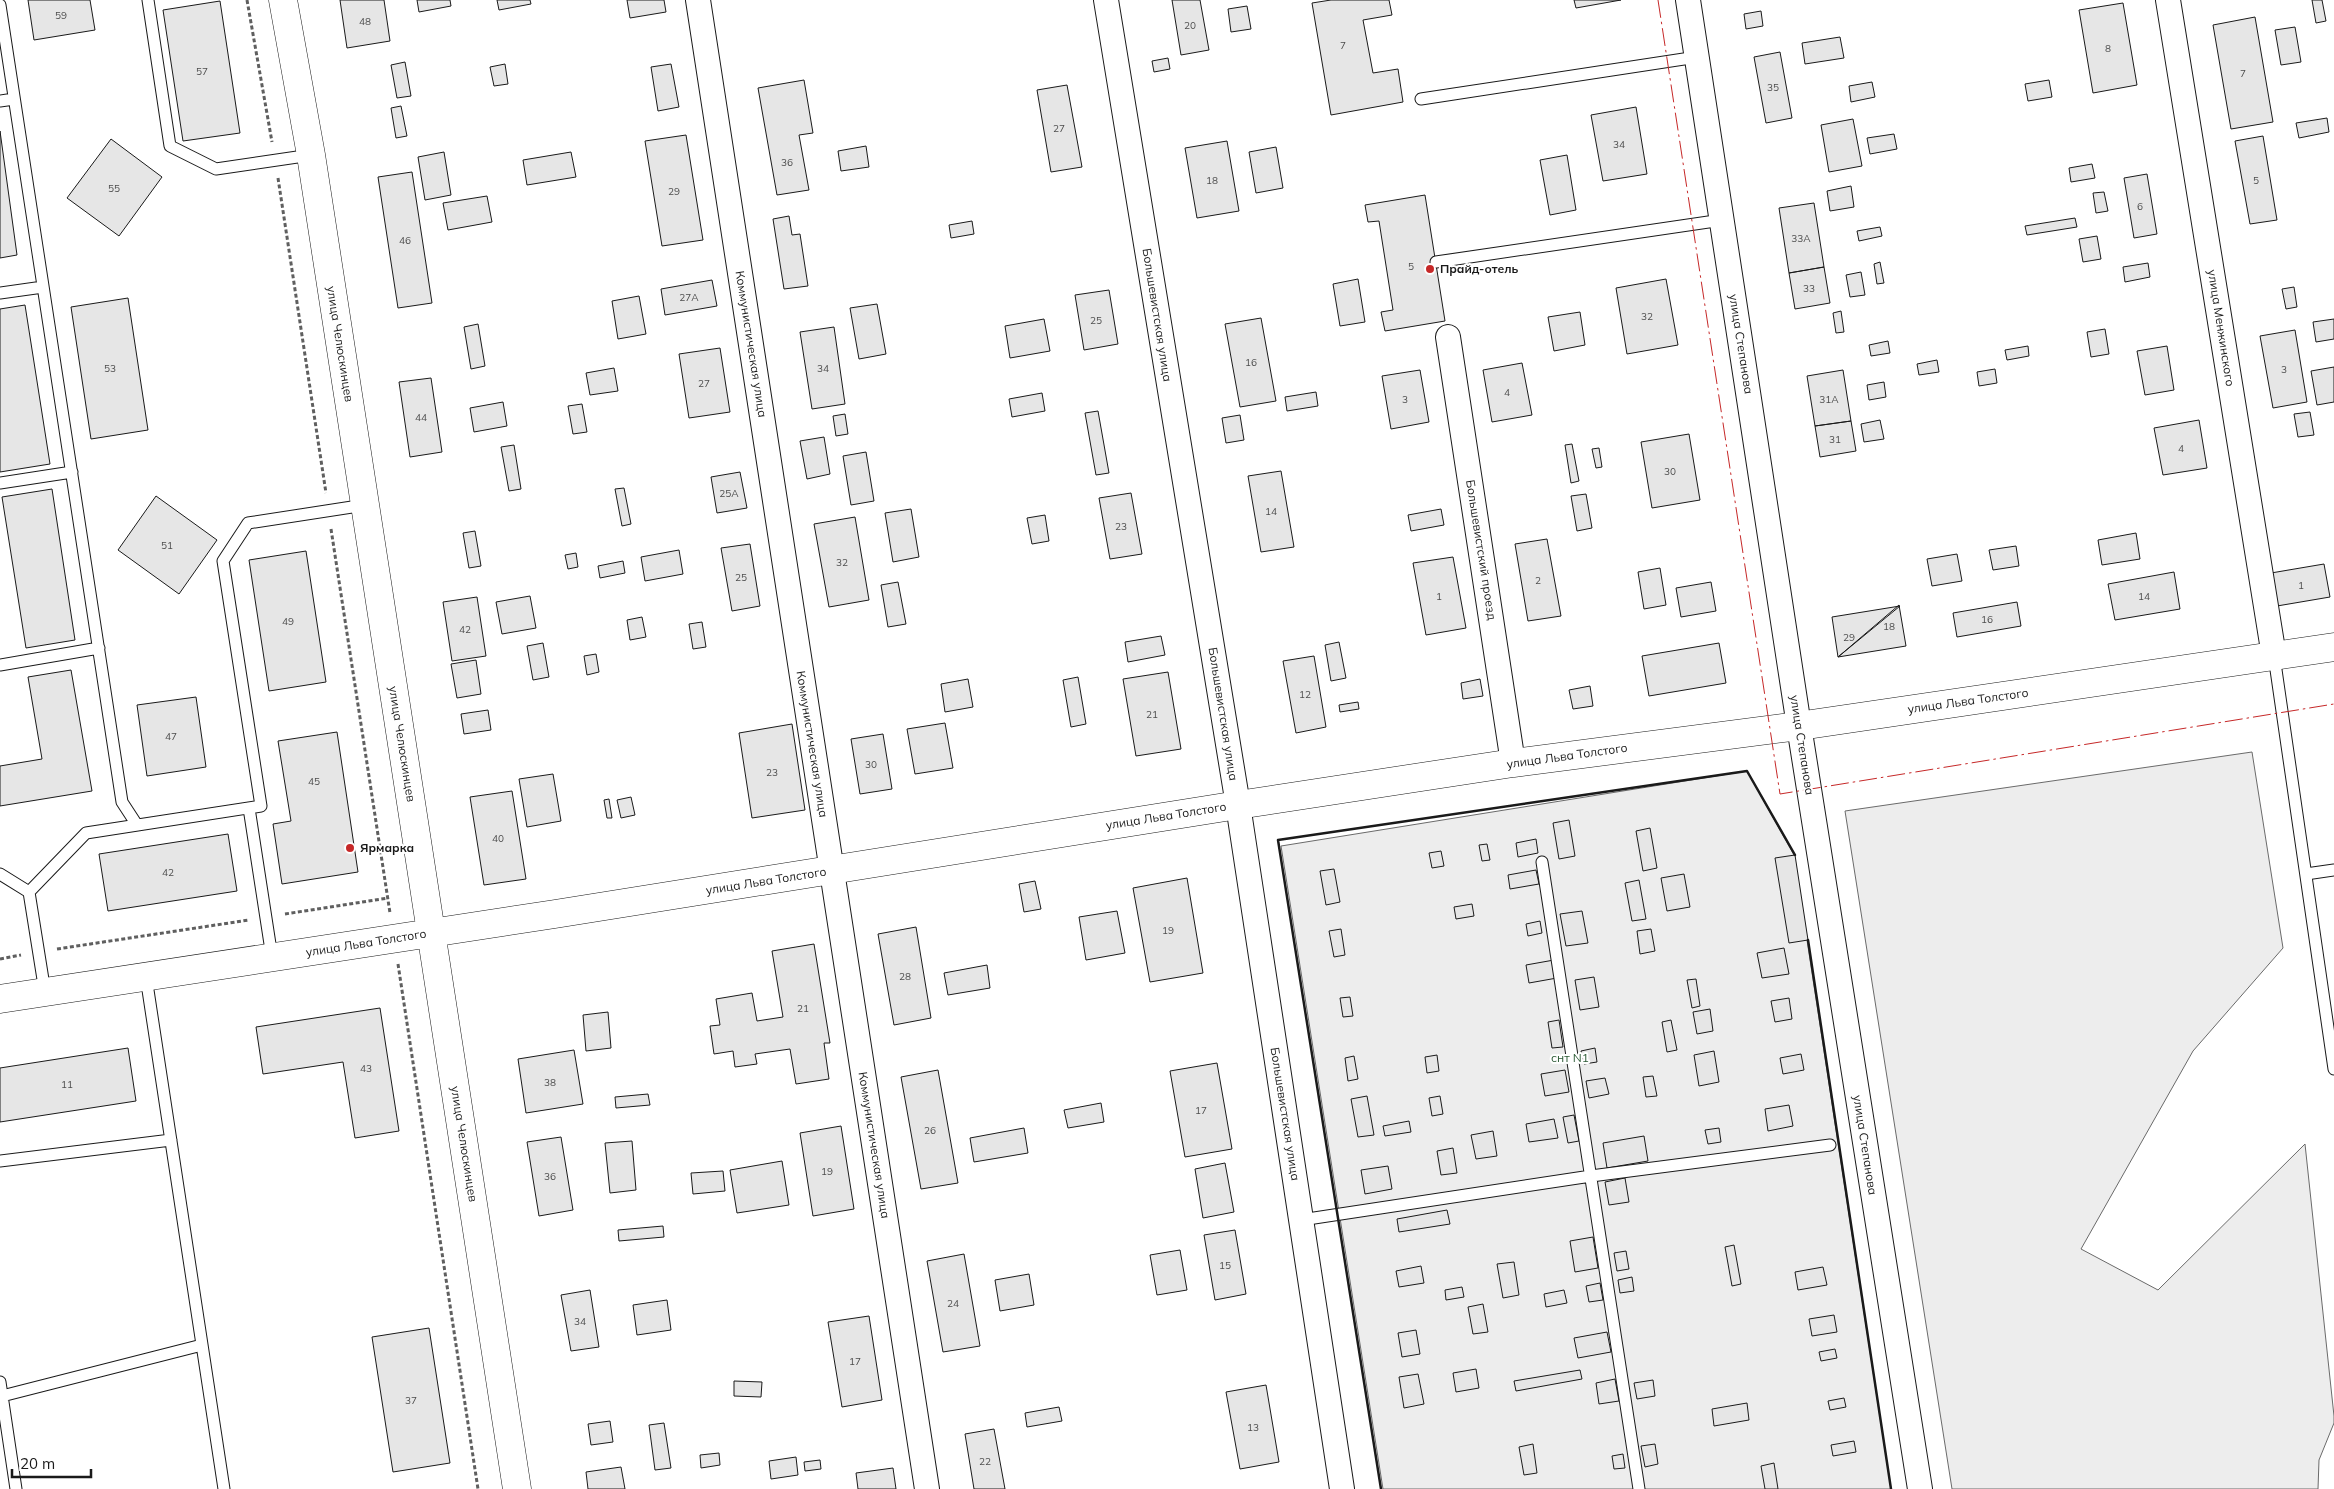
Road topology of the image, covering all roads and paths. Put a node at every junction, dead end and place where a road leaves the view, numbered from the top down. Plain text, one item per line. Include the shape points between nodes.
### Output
1 (148, 0) edge
2 (247, 0) edge
3 (283, 0) edge
4 (698, 0) edge
5 (1106, 0) edge
6 (1688, 0) edge
7 (2168, 0) edge
8 (0, 6) edge
9 (1697, 57) junction
10 (14, 99) junction
11 (1421, 99) dead end
12 (0, 101) edge
13 (311, 155) junction
14 (275, 160) junction
15 (1722, 220) junction
16 (1436, 262) dead end
17 (44, 287) junction
18 (0, 293) edge
19 (1448, 337) dead end
20 (72, 472) junction
21 (0, 483) edge
22 (365, 505) junction
23 (328, 510) junction
24 (2334, 647) edge
25 (99, 648) junction
26 (2274, 656) junction
27 (0, 665) edge
28 (1799, 726) junction
29 (1513, 763) junction
30 (1238, 804) junction
31 (249, 808) junction
32 (137, 825) junction
33 (1542, 862) dead end
34 (832, 870) junction
35 (2334, 870) edge
36 (0, 874) edge
37 (2306, 874) junction
38 (29, 892) junction
39 (388, 898) junction
40 (266, 917) junction
41 (431, 933) junction
42 (394, 938) junction
43 (38, 952) junction
44 (272, 957) junction
45 (0, 959) edge
46 (146, 976) junction
47 (44, 992) junction
48 (0, 998) edge
49 (2330, 1020) edge
50 (2334, 1069) edge
51 (171, 1140) junction
52 (1830, 1145) dead end
53 (0, 1161) edge
54 (1591, 1176) junction
55 (1301, 1220) junction
56 (202, 1346) junction
57 (0, 1382) edge
58 (2, 1396) junction
59 (16, 1489) edge
60 (224, 1489) edge
61 (478, 1489) edge
62 (517, 1489) edge
63 (927, 1489) edge
64 (1342, 1489) edge
65 (1639, 1489) edge
66 (1920, 1489) edge

1 - 14 lane via 170,146 216,169
2 - 14 path
3 - 13 street, улица Челюскинцев
4 - 34 street, Коммунистическая улица
5 - 30 street, Большевистская улица
6 - 9 street, улица Степанова
7 - 26 street, улица Менжинского
8 - 10 lane
9 - 11 lane
9 - 15 street, улица Степанова
10 - 12 lane
10 - 17 lane
13 - 14 lane
13 - 22 street, улица Челюскинцев
14 - 23 path
15 - 16 lane
15 - 28 street, улица Степанова
17 - 18 lane
17 - 20 lane
19 - 29 street, Большевистский проезд
20 - 21 lane
20 - 25 lane
22 - 23 lane
22 - 41 street, улица Челюскинцев
23 - 31 lane via 248,523 224,561 261,806
23 - 39 path
24 - 26 street, улица Льва Толстого
25 - 27 lane
25 - 32 lane via 122,802
26 - 28 street, улица Льва Толстого
26 - 37 lane
28 - 29 street, улица Льва Толстого
28 - 66 street, улица Степанова
29 - 30 street, улица Льва Толстого
30 - 34 street, улица Льва Толстого
30 - 55 street, Большевистская улица
31 - 32 lane
31 - 40 lane
32 - 38 lane via 86,833
33 - 54 lane
34 - 41 street, улица Льва Толстого
34 - 63 street, Коммунистическая улица
35 - 37 lane
36 - 38 lane
37 - 49 lane
38 - 43 lane
39 - 40 path
39 - 42 path
40 - 43 path
40 - 44 lane
41 - 42 street, улица Льва Толстого
41 - 62 street, улица Челюскинцев
42 - 44 street, улица Льва Толстого
42 - 61 path
43 - 45 path
43 - 47 lane
44 - 46 street, улица Льва Толстого
46 - 47 street, улица Льва Толстого
46 - 51 lane
47 - 48 street, улица Льва Толстого
49 - 50 lane
51 - 53 lane
51 - 56 lane
52 - 54 lane
54 - 55 lane
54 - 65 lane
55 - 64 street, Большевистская улица
56 - 58 lane
56 - 60 lane
57 - 58 lane
58 - 59 lane

